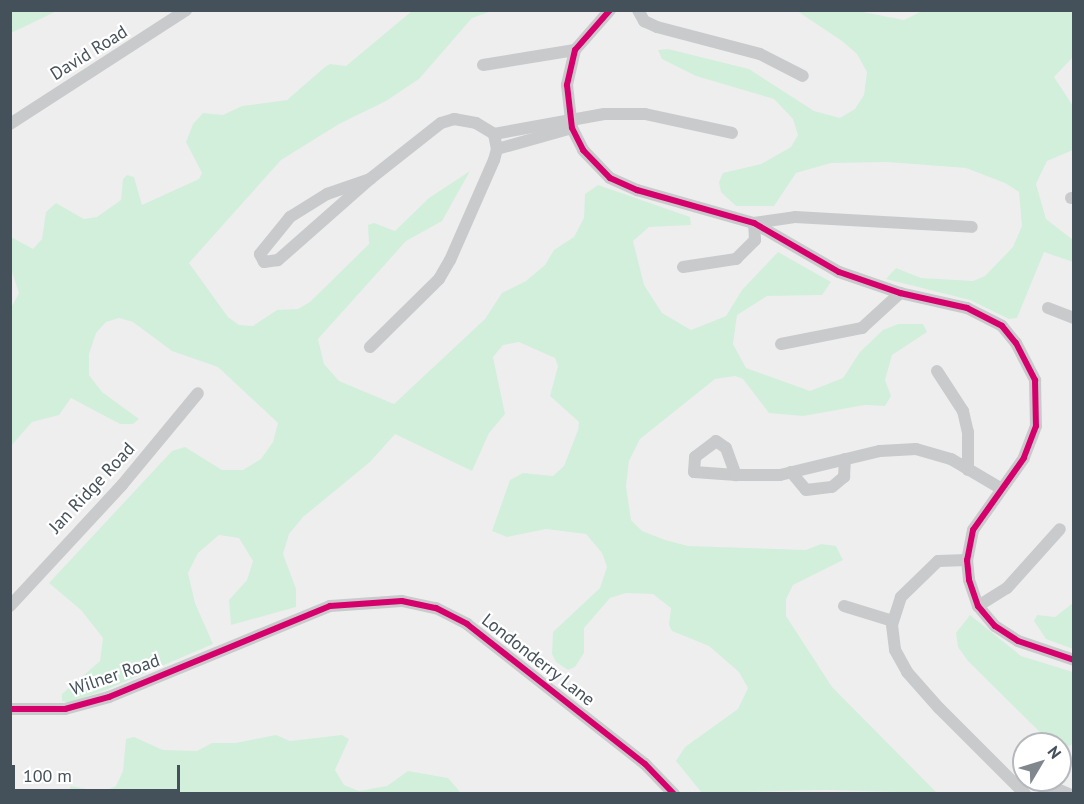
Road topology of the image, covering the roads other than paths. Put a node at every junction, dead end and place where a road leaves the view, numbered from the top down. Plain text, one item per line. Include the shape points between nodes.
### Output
1 (186, 10) edge
2 (610, 10) edge
3 (638, 10) edge
4 (575, 50) junction
5 (483, 65) dead end
6 (803, 76) dead end
7 (570, 123) junction
8 (10, 124) edge
9 (732, 133) dead end
10 (494, 134) junction
11 (497, 149) junction
12 (370, 179) junction
13 (754, 223) junction
14 (972, 227) dead end
15 (684, 267) dead end
16 (900, 293) junction
17 (1048, 308) dead end
18 (1074, 318) edge
19 (781, 344) dead end
20 (370, 347) dead end
21 (937, 371) dead end
22 (198, 393) dead end
23 (844, 459) junction
24 (968, 470) junction
25 (791, 472) junction
26 (736, 475) dead end
27 (1000, 488) junction
28 (1060, 529) dead end
29 (967, 560) junction
30 (10, 606) edge
31 (844, 606) dead end
32 (978, 606) junction
33 (893, 621) junction
34 (224, 648) joint
35 (1074, 660) edge
36 (10, 709) edge
37 (674, 794) edge
38 (1025, 794) edge
39 (1044, 794) edge
40 (1069, 794) edge

1 - 8 street, David Road
2 - 4 street
3 - 6 street via 644,21 657,27 760,54
4 - 5 street
4 - 7 street via 567,85
7 - 9 street via 645,114
7 - 10 street
7 - 11 street
7 - 13 street via 590,158 610,178 637,190
10 - 11 street
10 - 12 street via 476,123 454,119 441,123
11 - 20 street via 476,204 439,279
12 - 12 street via 278,260 264,262 260,254 290,217 327,194
13 - 14 street via 795,217
13 - 15 street via 754,240 736,259
13 - 16 street via 839,272
16 - 19 street via 862,328
16 - 27 street via 983,315 1002,326 1028,362 1035,381 1036,426 1024,458
17 - 18 street
21 - 24 street via 963,411 968,432
22 - 30 street, Jan Ridge Road via 122,485
23 - 24 street via 916,449 951,459
23 - 25 street
23 - 25 street via 844,477 832,487 806,490
24 - 27 street
25 - 26 street
27 - 29 street via 973,530
28 - 32 street via 1007,588
29 - 32 street
29 - 33 street via 938,561 929,567 901,597
31 - 33 street
32 - 35 street via 995,626 1018,641
33 - 38 street via 895,650 907,672
34 - 36 street, Wilner Road via 109,697 65,709
34 - 37 street, Londonderry Lane via 330,606 402,600 436,608 467,624 645,764
39 - 40 street via 1057,789

